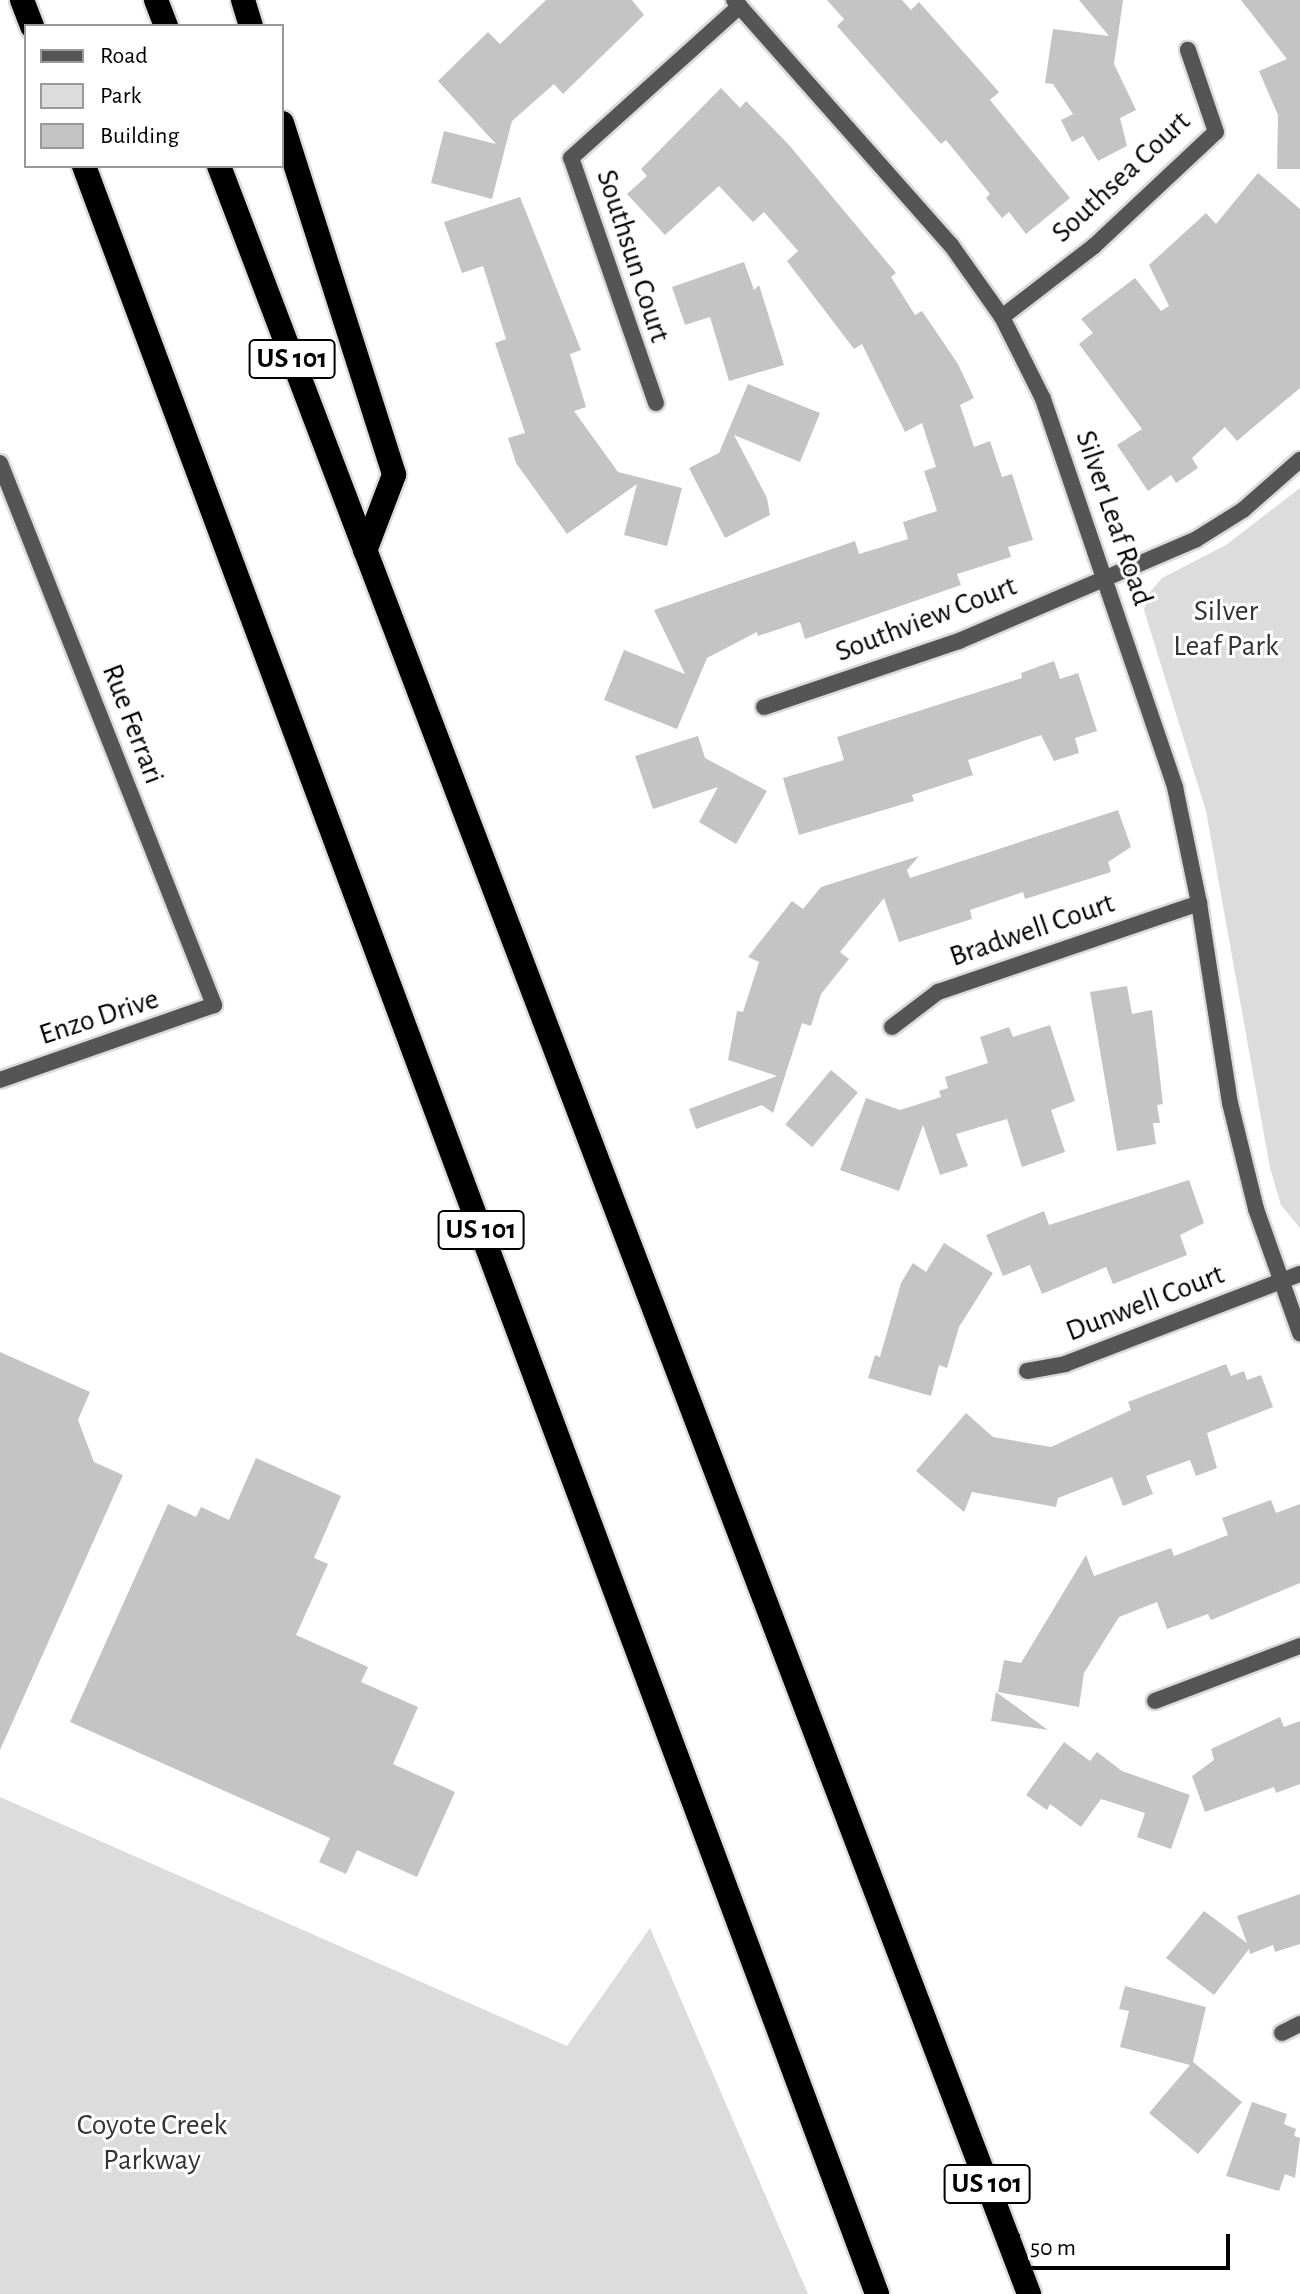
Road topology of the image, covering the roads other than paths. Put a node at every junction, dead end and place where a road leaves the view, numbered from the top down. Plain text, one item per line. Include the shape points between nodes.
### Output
1 (22, 0) edge
2 (156, 0) edge
3 (243, 0) edge
4 (737, 3) edge
5 (31, 24) edge
6 (165, 24) edge
7 (250, 24) edge
8 (1188, 50) dead end
9 (284, 129) edge
10 (85, 168) edge
11 (220, 168) edge
12 (1002, 317) junction
13 (656, 403) dead end
14 (1300, 460) edge
15 (0, 463) edge
16 (365, 551) junction
17 (1104, 576) junction
18 (764, 707) dead end
19 (1199, 903) junction
20 (214, 1005) joint
21 (892, 1027) dead end
22 (0, 1080) edge
23 (1300, 1274) edge
24 (1281, 1281) junction
25 (1300, 1333) edge
26 (1027, 1371) dead end
27 (1300, 1646) edge
28 (1155, 1701) dead end
29 (1300, 2024) edge
30 (1282, 2033) dead end
31 (877, 2294) edge
32 (1029, 2294) edge

1 - 5 highway
2 - 6 highway
3 - 7 highway
4 - 12 street, Silver Leaf Road via 907,191
4 - 13 street, Southsun Court via 571,158
8 - 12 street, Southsea Court via 1216,132 1093,247
9 - 16 highway via 394,475
10 - 31 highway, US 101
11 - 16 highway, US 101
12 - 17 street, Silver Leaf Road via 1043,399
14 - 17 street, Southview Court via 1243,510 1195,540
15 - 20 street, Rue Ferrari
16 - 32 highway, US 101
17 - 18 street, Southview Court via 959,641
17 - 19 street, Silver Leaf Road via 1175,787
19 - 21 street, Bradwell Court via 938,992
19 - 24 street, Silver Leaf Road via 1230,1103 1256,1209
20 - 22 street, Enzo Drive
23 - 24 street, Dunwell Court
24 - 25 street, Silver Leaf Road
24 - 26 street, Dunwell Court via 1065,1364
27 - 28 street
29 - 30 street

